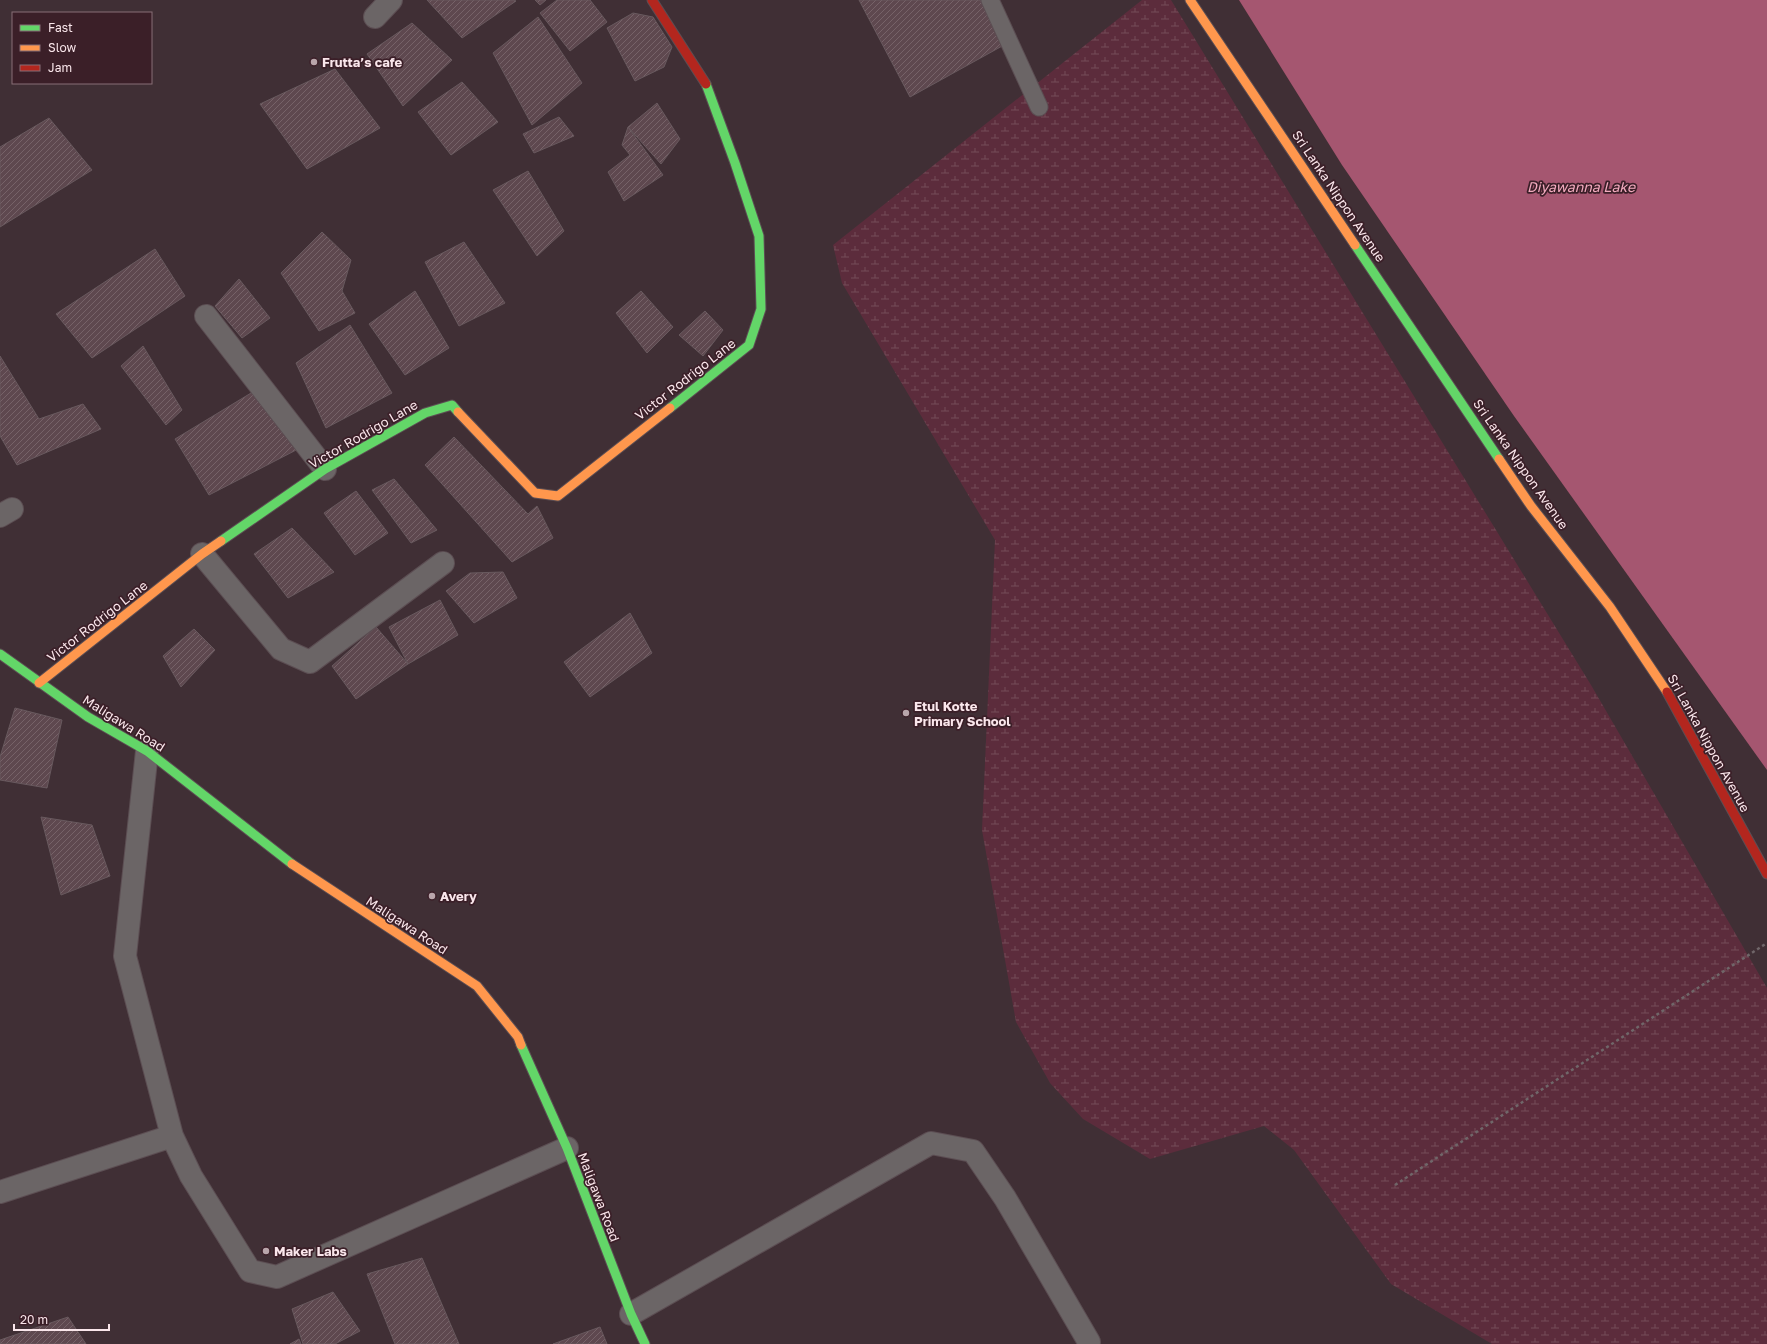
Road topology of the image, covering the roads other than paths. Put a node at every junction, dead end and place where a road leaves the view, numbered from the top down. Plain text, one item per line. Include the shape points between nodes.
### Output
1 (391, 0) edge
2 (653, 0) edge
3 (990, 0) edge
4 (1190, 0) edge
5 (375, 17) dead end
6 (1039, 107) dead end
7 (206, 316) dead end
8 (325, 469) junction
9 (202, 554) junction
10 (443, 563) dead end
11 (0, 654) edge
12 (39, 683) junction
13 (147, 751) junction
14 (1767, 874) edge
15 (172, 1136) junction
16 (567, 1148) junction
17 (0, 1192) edge
18 (631, 1314) junction
19 (1089, 1342) dead end
20 (645, 1344) edge

1 - 5 street
2 - 8 street, Victor Rodrigo Lane via 705,81 759,236 761,309 749,345 558,496 535,493 452,405 425,413
3 - 6 lane
4 - 14 street, Sri Lanka Nippon Avenue via 1531,506 1610,607 1674,702
7 - 8 street
8 - 9 street, Victor Rodrigo Lane
9 - 10 street via 281,649 310,662
9 - 12 street, Victor Rodrigo Lane
11 - 12 street, Maligawa Road
12 - 13 street, Maligawa Road via 88,717
13 - 15 street via 125,956
13 - 16 street, Maligawa Road via 290,863 477,986 518,1037
15 - 16 street via 191,1176 250,1271 277,1277
15 - 17 street
16 - 18 street, Maligawa Road
18 - 19 street via 931,1143 973,1151 1004,1198
18 - 20 street, Maligawa Road

